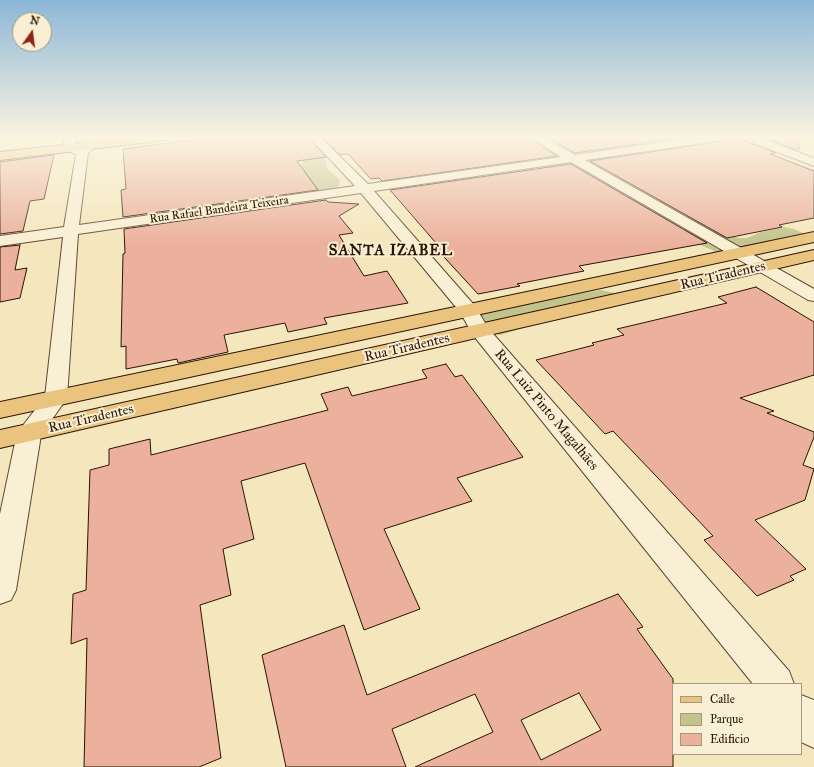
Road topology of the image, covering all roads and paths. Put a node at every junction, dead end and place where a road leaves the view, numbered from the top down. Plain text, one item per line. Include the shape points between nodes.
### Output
1 (77, 173) edge
2 (349, 173) edge
3 (478, 173) edge
4 (598, 173) edge
5 (365, 189) junction
6 (71, 231) junction
7 (814, 237) edge
8 (0, 241) edge
9 (738, 252) junction
10 (814, 255) edge
11 (763, 266) junction
12 (814, 296) edge
13 (468, 310) junction
14 (480, 331) junction
15 (56, 398) junction
16 (0, 410) edge
17 (29, 433) junction
18 (0, 439) edge
19 (0, 590) edge
20 (775, 683) edge
21 (802, 714) edge
22 (814, 729) edge

1 - 6 street
2 - 5 street, Rua Luiz Pinto Magalhães
3 - 5 street, Rua Rafael Bandeira Teixeira
4 - 9 street
5 - 6 street, Rua Rafael Bandeira Teixeira
5 - 13 street, Rua Luiz Pinto Magalhães
6 - 8 street, Rua Rafael Bandeira Teixeira
6 - 15 street
7 - 9 main road, Rua Tiradentes
9 - 11 street
9 - 13 main road, Rua Tiradentes
10 - 11 main road, Rua Tiradentes
11 - 12 street
11 - 14 main road, Rua Tiradentes
13 - 14 street, Rua Luiz Pinto Magalhães
13 - 15 main road, Rua Tiradentes
14 - 17 main road, Rua Tiradentes
14 - 20 street, Rua Luiz Pinto Magalhães
15 - 16 main road, Rua Tiradentes
15 - 17 street
17 - 18 main road, Rua Tiradentes
17 - 19 street
21 - 22 street

